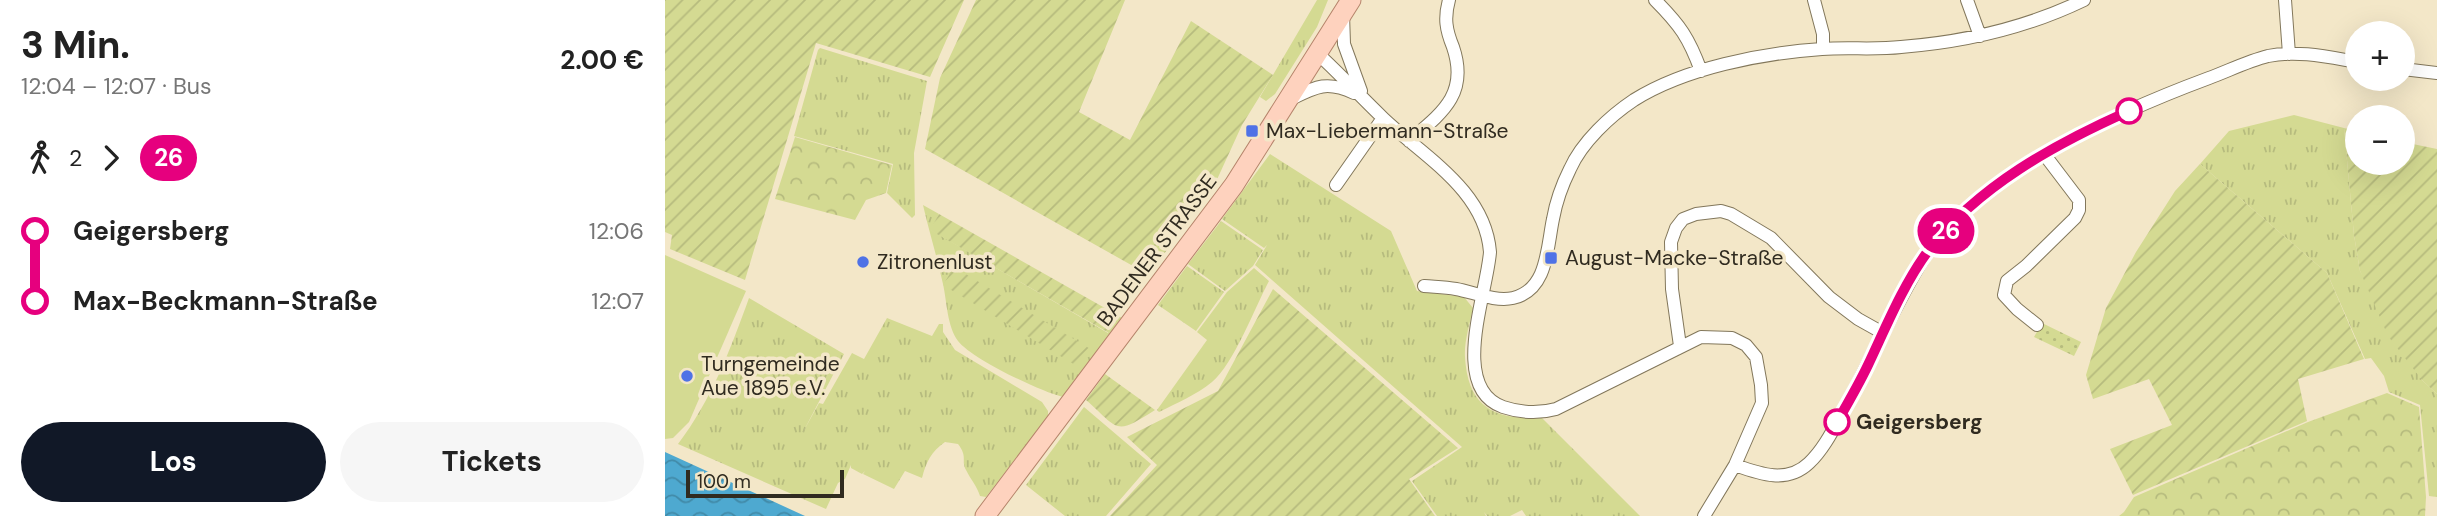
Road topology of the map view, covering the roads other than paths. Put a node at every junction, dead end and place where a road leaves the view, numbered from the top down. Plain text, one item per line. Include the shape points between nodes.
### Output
1 (1449, 0) edge
2 (1655, 0) edge
3 (1814, 0) edge
4 (1967, 0) edge
5 (2084, 0) edge
6 (2285, 0) edge
7 (1347, 7) edge
8 (1980, 36) junction
9 (1823, 49) junction
10 (1318, 54) junction
11 (2289, 54) junction
12 (2345, 60) edge
13 (2415, 70) edge
14 (1701, 71) junction
15 (2437, 73) edge
16 (1364, 97) junction
17 (1289, 100) junction
18 (1383, 118) junction
19 (1409, 141) junction
20 (2044, 154) junction
21 (1336, 186) dead end
22 (1424, 286) dead end
23 (1484, 294) junction
24 (2037, 325) dead end
25 (1882, 333) junction
26 (1680, 346) junction
27 (1735, 465) junction
28 (985, 516) edge
29 (1703, 516) edge

1 - 19 street via 1445,26 1458,63 1458,84 1445,106
2 - 14 street via 1681,26
3 - 9 street
4 - 8 street
5 - 8 street via 2032,22
6 - 11 street
7 - 10 main road, BADENER STRASSE
7 - 16 street via 1343,44
8 - 9 street via 1898,48
9 - 14 street via 1764,56
10 - 16 street
10 - 17 main road, BADENER STRASSE
11 - 12 street
11 - 20 street via 2267,56 2169,93
13 - 15 street
14 - 23 street via 1635,100 1603,126 1571,165 1539,280 1531,290 1511,299
16 - 17 street via 1331,85
16 - 18 street
17 - 28 main road, BADENER STRASSE via 1226,196
18 - 19 street
18 - 21 street
19 - 23 street via 1450,175 1482,218 1490,252
20 - 24 street via 2080,204 2075,218 2007,281 2004,295
20 - 25 street via 1953,223 1927,253
22 - 23 street
23 - 26 street via 1474,341 1476,379 1496,404 1517,411 1556,409
25 - 26 street via 1829,298 1771,238 1721,211 1683,219 1671,242
25 - 27 street via 1837,422 1808,464 1776,477
26 - 27 street via 1701,337 1732,338 1756,356 1762,403
27 - 29 street

